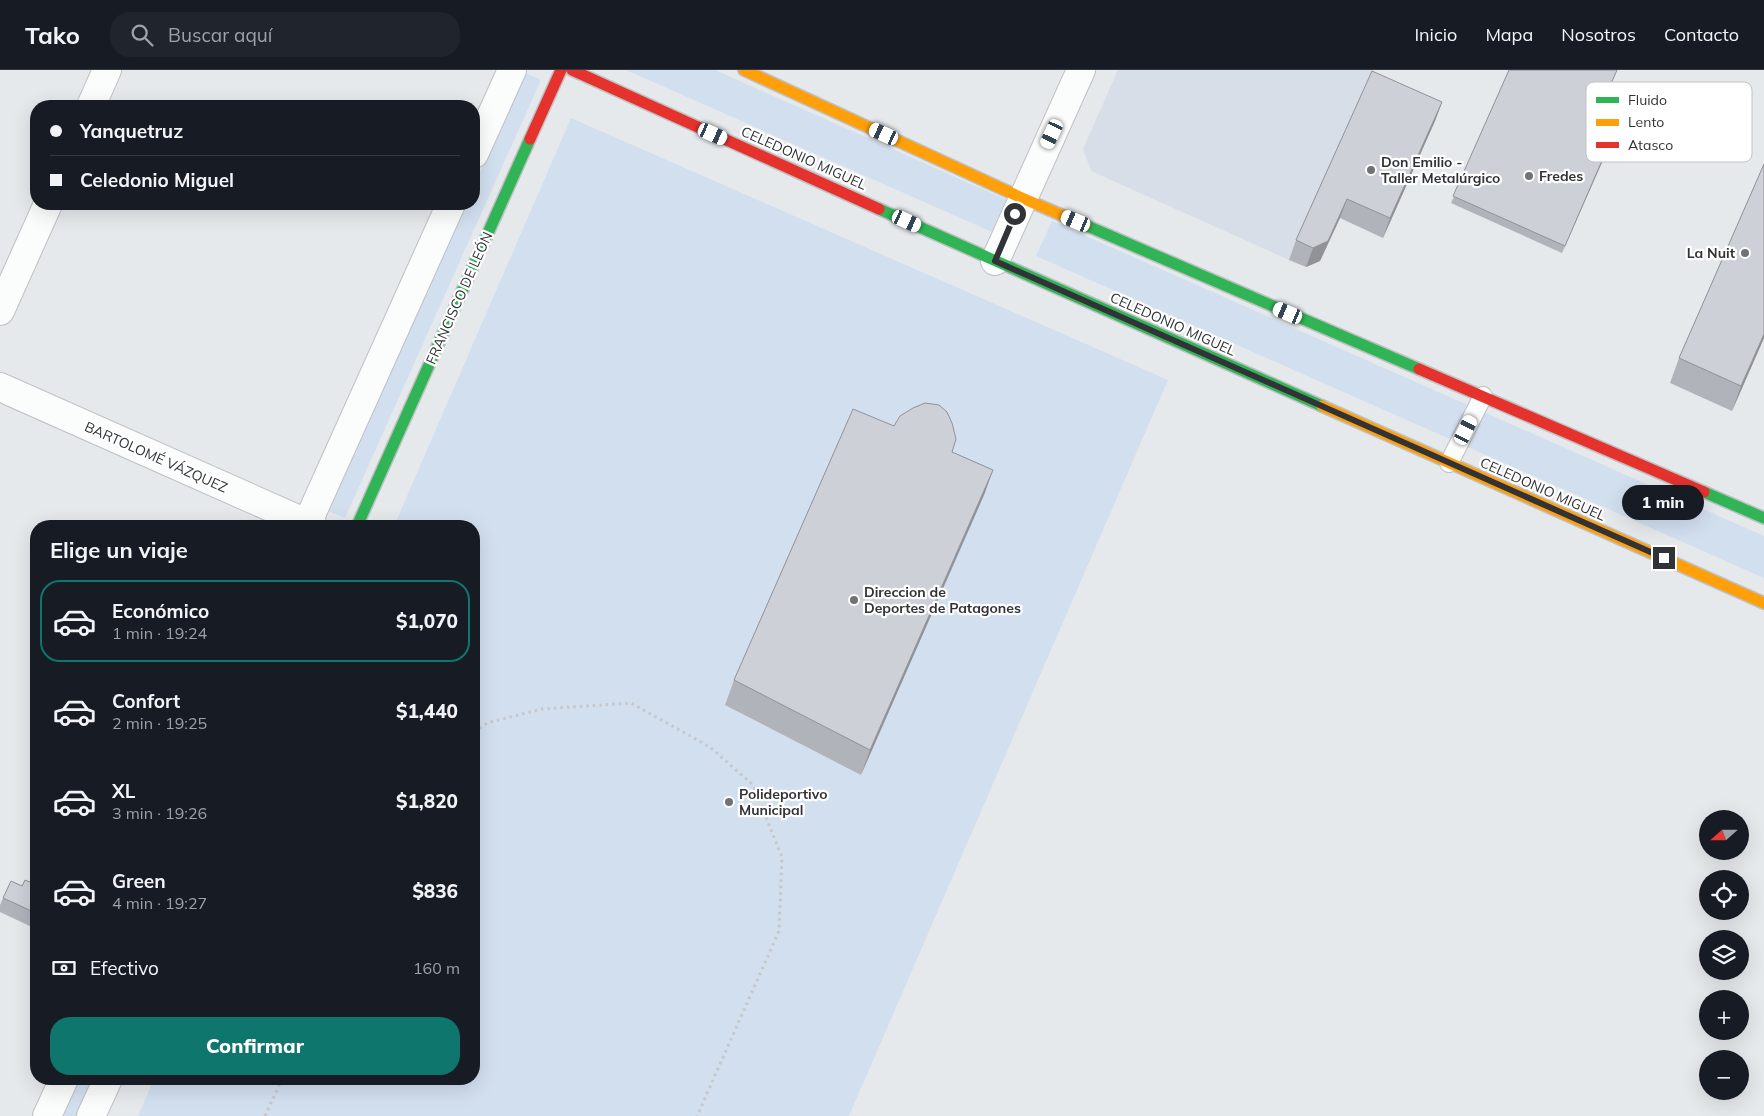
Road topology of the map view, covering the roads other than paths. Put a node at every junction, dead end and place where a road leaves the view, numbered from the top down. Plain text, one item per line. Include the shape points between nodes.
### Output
1 (107, 70) edge
2 (512, 70) edge
3 (561, 70) edge
4 (572, 70) edge
5 (744, 70) edge
6 (1081, 70) edge
7 (94, 100) edge
8 (480, 141) edge
9 (1022, 198) junction
10 (45, 210) edge
11 (449, 210) edge
12 (995, 261) junction
13 (0, 311) edge
14 (0, 387) edge
15 (1482, 396) junction
16 (1450, 464) junction
17 (1764, 518) edge
18 (298, 520) edge
19 (311, 520) edge
20 (360, 520) edge
21 (1764, 603) edge
22 (61, 1085) edge
23 (105, 1085) edge
24 (48, 1116) edge
25 (92, 1116) edge

1 - 7 street
2 - 8 street
3 - 20 street, FRANCISCO DE LEÓN
4 - 12 street, CELEDONIO MIGUEL
5 - 9 street
6 - 9 street
9 - 12 street
9 - 15 street
10 - 13 street
11 - 19 street
12 - 16 street, CELEDONIO MIGUEL
14 - 18 street, BARTOLOMÉ VÁZQUEZ
15 - 16 lane
15 - 17 street
16 - 21 street, CELEDONIO MIGUEL
22 - 24 street
23 - 25 street

